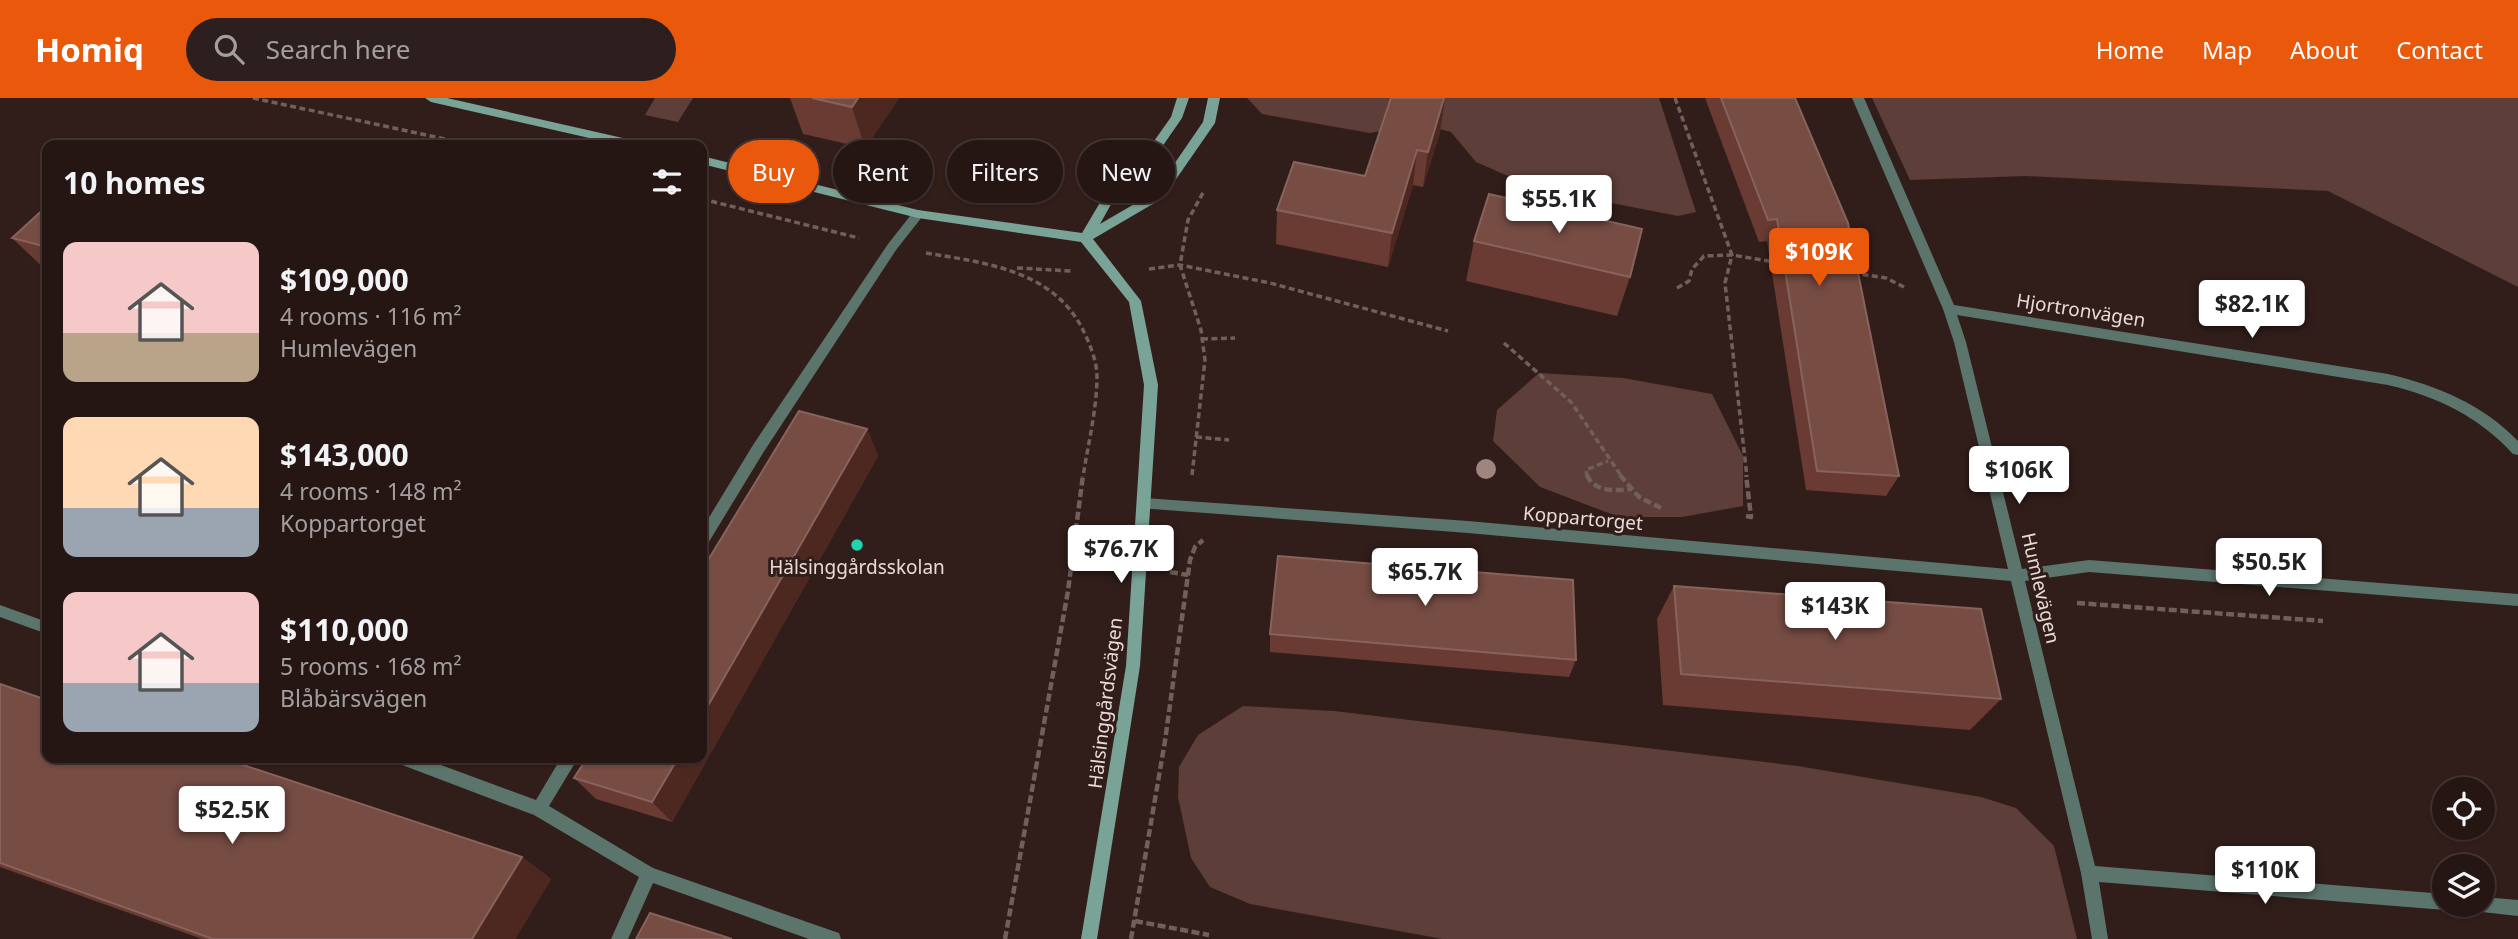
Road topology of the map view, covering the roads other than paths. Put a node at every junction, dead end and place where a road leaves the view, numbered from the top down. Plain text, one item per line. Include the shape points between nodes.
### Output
1 (431, 98) edge
2 (1183, 98) edge
3 (1214, 98) edge
4 (1858, 98) edge
5 (614, 140) edge
6 (707, 161) edge
7 (918, 214) junction
8 (1085, 238) junction
9 (1949, 309) junction
10 (2518, 450) edge
11 (1144, 504) junction
12 (707, 533) edge
13 (2019, 576) junction
14 (2518, 600) edge
15 (0, 611) edge
16 (42, 626) edge
17 (415, 763) edge
18 (567, 763) edge
19 (539, 809) junction
20 (2089, 873) junction
21 (649, 874) junction
22 (2432, 901) edge
23 (2495, 906) edge
24 (2518, 908) edge
25 (619, 939) edge
26 (833, 939) edge
27 (1088, 939) edge
28 (2100, 939) edge

1 - 5 street
2 - 8 street via 1149,158 1115,187
3 - 8 street via 1209,123 1159,195
4 - 9 street, Humlevägen
6 - 7 street
7 - 8 street
7 - 12 street via 758,449
8 - 11 street, Hälsinggårdsvägen via 1135,301 1151,385
9 - 10 street, Hjortronvägen via 2407,383 2451,397 2479,413
9 - 13 street, Humlevägen
11 - 13 street, Koppartorget via 1448,525
11 - 27 street, Hälsinggårdsvägen via 1133,666
13 - 14 street, Koppartorget via 2089,566
13 - 20 street, Humlevägen
15 - 16 street
17 - 19 street
18 - 19 street
19 - 21 street
20 - 22 street
20 - 28 street, Humlevägen
21 - 25 street
21 - 26 street
23 - 24 street

